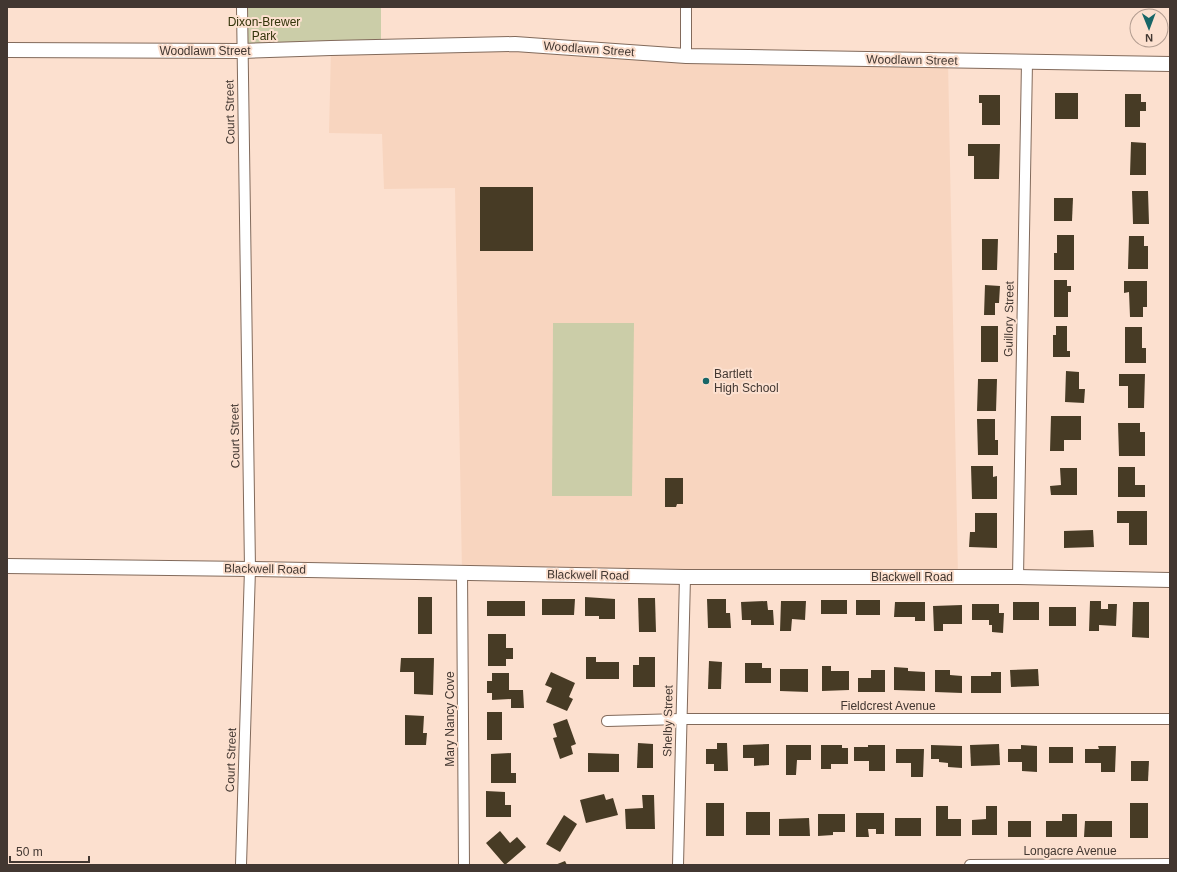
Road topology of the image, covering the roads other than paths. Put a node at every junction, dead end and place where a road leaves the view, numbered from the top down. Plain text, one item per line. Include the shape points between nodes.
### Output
1 (242, 7) edge
2 (686, 7) edge
3 (7, 50) edge
4 (242, 51) junction
5 (686, 56) junction
6 (1027, 62) junction
7 (1170, 64) edge
8 (7, 566) edge
9 (250, 569) junction
10 (462, 572) junction
11 (685, 577) junction
12 (1018, 577) junction
13 (1170, 580) edge
14 (681, 719) junction
15 (607, 720) dead end
16 (1170, 720) edge
17 (1170, 864) edge
18 (241, 865) edge
19 (464, 865) edge
20 (678, 865) edge
21 (970, 865) edge
22 (1005, 865) edge

1 - 4 street, Court Street
2 - 5 street
3 - 4 street, Woodlawn Street
4 - 5 street, Woodlawn Street via 515,44
4 - 9 street, Court Street
5 - 6 street, Woodlawn Street
6 - 7 street, Woodlawn Street
6 - 12 street, Guillory Street
8 - 9 street, Blackwell Road
9 - 10 street, Blackwell Road
9 - 18 street, Court Street
10 - 11 street, Blackwell Road
10 - 19 street, Mary Nancy Cove
11 - 12 street, Blackwell Road
11 - 14 street, Shelby Street
12 - 13 street, Blackwell Road
14 - 15 street, Fieldcrest Avenue
14 - 16 street, Fieldcrest Avenue
14 - 20 street, Shelby Street
17 - 22 street, Longacre Avenue
21 - 22 street, Longacre Avenue

